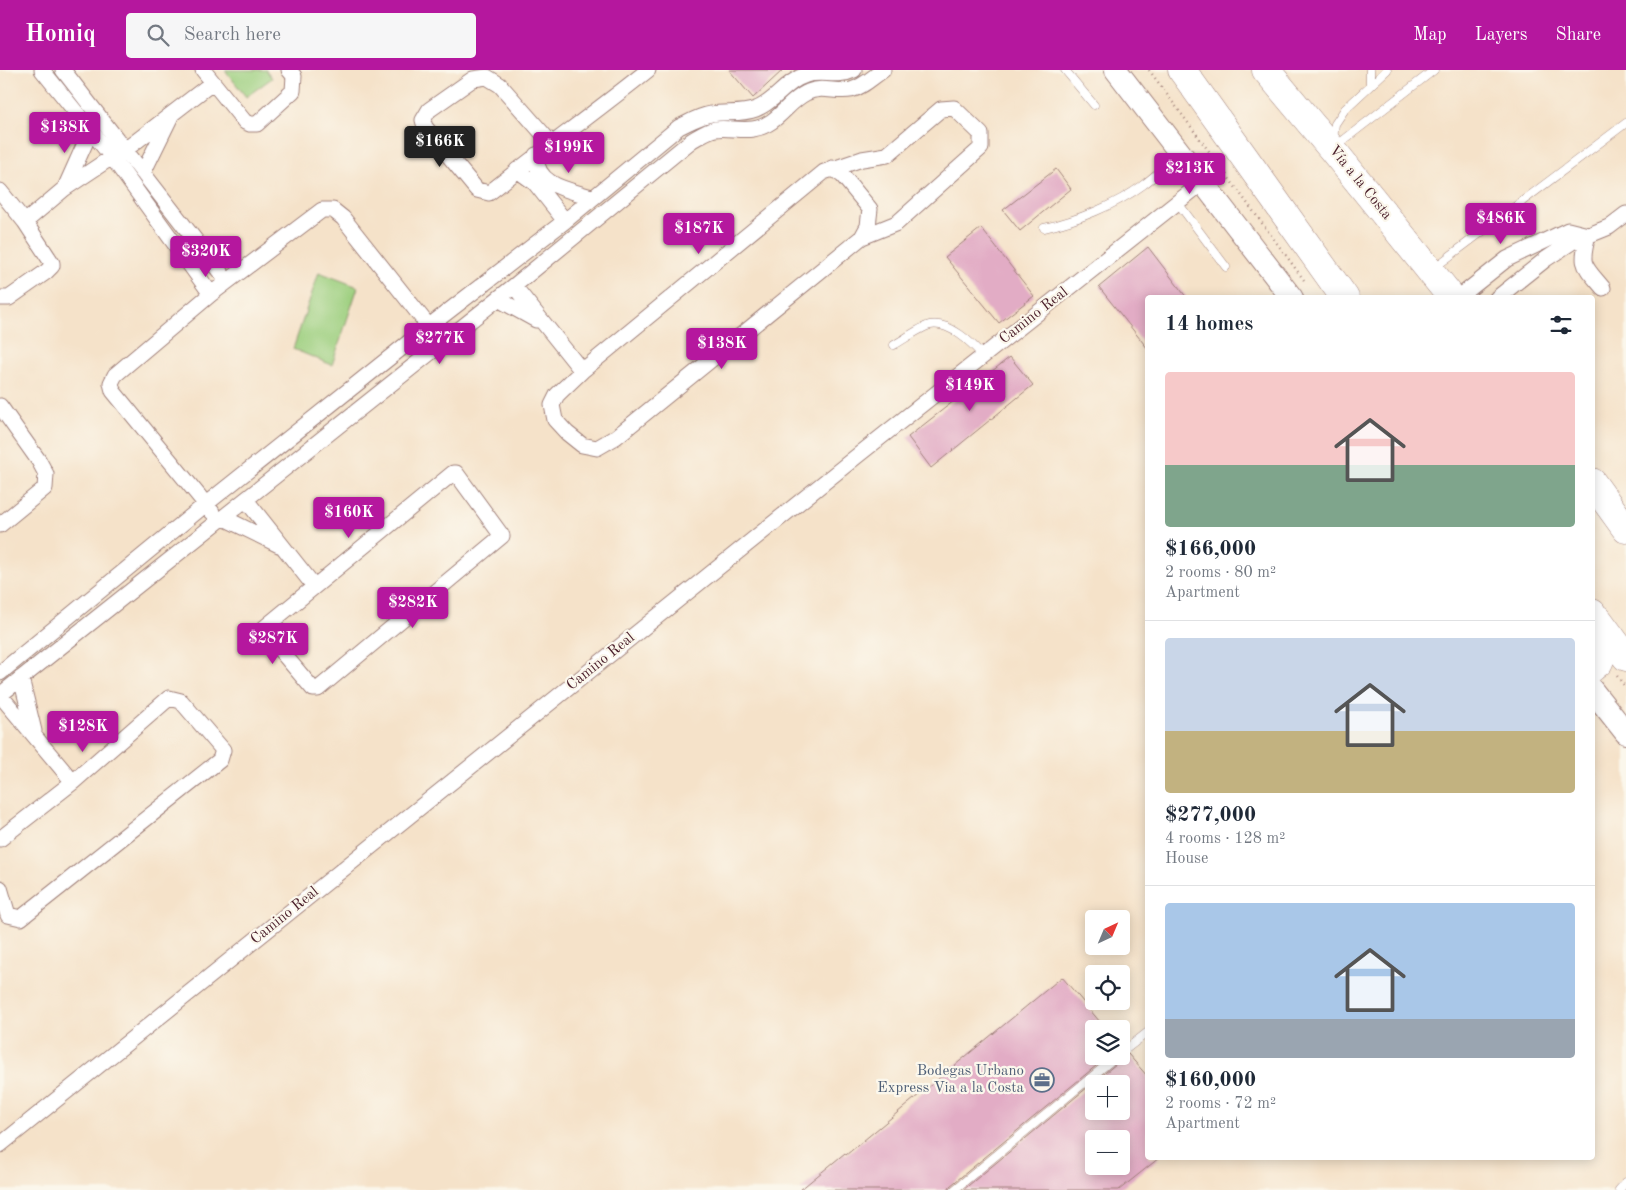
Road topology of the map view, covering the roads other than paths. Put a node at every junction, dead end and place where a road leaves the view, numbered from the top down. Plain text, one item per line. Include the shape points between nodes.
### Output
1 (42, 70) edge
2 (63, 70) edge
3 (203, 70) edge
4 (289, 70) edge
5 (648, 70) edge
6 (854, 70) edge
7 (883, 70) edge
8 (1065, 70) edge
9 (1116, 70) edge
10 (1182, 70) edge
11 (1254, 70) edge
12 (1266, 70) edge
13 (1370, 70) edge
14 (1387, 70) edge
15 (1434, 70) edge
16 (212, 83) junction
17 (1370, 84) junction
18 (1094, 104) dead end
19 (173, 112) junction
20 (1626, 123) edge
21 (91, 130) junction
22 (551, 143) junction
23 (1332, 149) junction
24 (119, 153) junction
25 (1180, 154) junction
26 (536, 155) junction
27 (637, 160) junction
28 (832, 168) junction
29 (517, 170) junction
30 (143, 173) junction
31 (649, 175) junction
32 (1204, 182) junction
33 (64, 189) junction
34 (0, 191) edge
35 (592, 197) junction
36 (1178, 203) junction
37 (175, 214) junction
38 (1626, 214) edge
39 (565, 221) junction
40 (25, 222) junction
41 (161, 224) junction
42 (1044, 228) dead end
43 (1588, 234) junction
44 (862, 237) junction
45 (1501, 263) junction
46 (1226, 267) dead end
47 (1430, 270) junction
48 (227, 281) junction
49 (1515, 282) junction
50 (514, 286) junction
51 (1603, 288) dead end
52 (1318, 289) edge
53 (211, 294) junction
54 (1339, 295) edge
55 (1426, 295) edge
56 (1450, 295) edge
57 (1462, 295) edge
58 (1500, 295) edge
59 (0, 298) edge
60 (498, 299) junction
61 (542, 323) junction
62 (428, 326) junction
63 (442, 344) junction
64 (894, 344) dead end
65 (983, 356) junction
66 (582, 371) junction
67 (0, 406) edge
68 (1595, 486) edge
69 (246, 500) junction
70 (206, 504) junction
71 (1595, 506) edge
72 (222, 520) junction
73 (0, 525) edge
74 (1626, 529) edge
75 (1626, 538) edge
76 (282, 546) junction
77 (314, 586) junction
78 (1595, 617) edge
79 (1595, 624) edge
80 (1626, 657) edge
81 (1596, 665) edge
82 (0, 673) edge
83 (1626, 677) edge
84 (22, 678) junction
85 (1595, 694) edge
86 (0, 695) edge
87 (1626, 733) edge
88 (34, 735) junction
89 (72, 782) junction
90 (0, 839) edge
91 (0, 888) edge
92 (1145, 1034) edge
93 (1130, 1046) edge
94 (1106, 1065) edge
95 (0, 1145) edge
96 (1626, 1182) edge
97 (954, 1190) edge
98 (1619, 1190) edge

1 - 21 street
2 - 24 street
3 - 16 street
4 - 16 street via 294,76 292,91 257,124 245,122
5 - 22 street
6 - 27 street via 846,74 808,74 794,80 767,104 746,113 712,113 696,118 679,127
7 - 31 street via 853,90 805,93 774,120 752,130 715,129 705,133
8 - 18 lane
9 - 25 street
10 - 52 highway
11 - 55 highway
12 - 23 highway, Vía a la Costa
13 - 17 lane
14 - 17 lane
15 - 23 lane
16 - 19 street
17 - 23 lane via 1344,109 1334,124
19 - 24 street
19 - 30 street
20 - 47 lane
21 - 24 street
21 - 33 street
22 - 26 street
22 - 29 street via 500,85 487,77 473,79 426,112 425,127 477,190 489,193
23 - 47 highway, Vía a la Costa
24 - 30 street
24 - 33 street
24 - 41 street
25 - 32 street
25 - 42 lane via 1141,186 1103,208
26 - 29 street
26 - 35 street via 536,165 543,177 554,185
27 - 31 street
27 - 35 street
28 - 44 street via 843,176 870,209 868,226
28 - 44 street via 887,155 941,109 954,108 981,134 981,148 897,224
28 - 66 street via 814,179
29 - 39 street via 535,183
30 - 37 street
31 - 50 street
32 - 36 street, Camino Real
32 - 52 street
33 - 40 street
34 - 40 street
35 - 39 street
36 - 46 lane
36 - 65 street, Camino Real
37 - 41 street
37 - 48 street
38 - 43 street via 1609,227
39 - 62 street
40 - 59 street via 51,259 52,266 9,298
41 - 53 street
43 - 45 street via 1568,230
43 - 49 street
43 - 51 street via 1583,258 1585,266
44 - 66 street via 616,437 597,448 582,445 567,433 555,420 552,405 557,395
45 - 49 street
45 - 57 street
47 - 56 highway, Vía a la Costa
48 - 53 street
48 - 62 street via 322,210 333,210 343,218
49 - 58 street
50 - 60 street
50 - 61 street
52 - 54 highway
53 - 70 street via 115,376 111,383 113,391
60 - 61 street
60 - 63 street
61 - 66 street
62 - 63 street
62 - 70 street
63 - 69 street
64 - 65 lane via 930,325 945,326 971,342
65 - 95 street, Camino Real
67 - 73 street via 46,474 45,488
68 - 74 highway
69 - 72 street
69 - 76 street
70 - 72 street
70 - 82 street
71 - 75 highway
72 - 76 street
72 - 84 street
76 - 77 street
77 - 77 street via 264,631 313,689 318,689 502,536 453,473
78 - 80 highway
79 - 81 highway via 1600,641
81 - 83 highway
84 - 86 street
84 - 88 street
85 - 87 street
86 - 88 street
88 - 89 street
89 - 90 street
89 - 91 street via 168,698 180,701 222,750 220,760 22,918 8,915
92 - 93 lane
94 - 97 lane
96 - 98 lane

